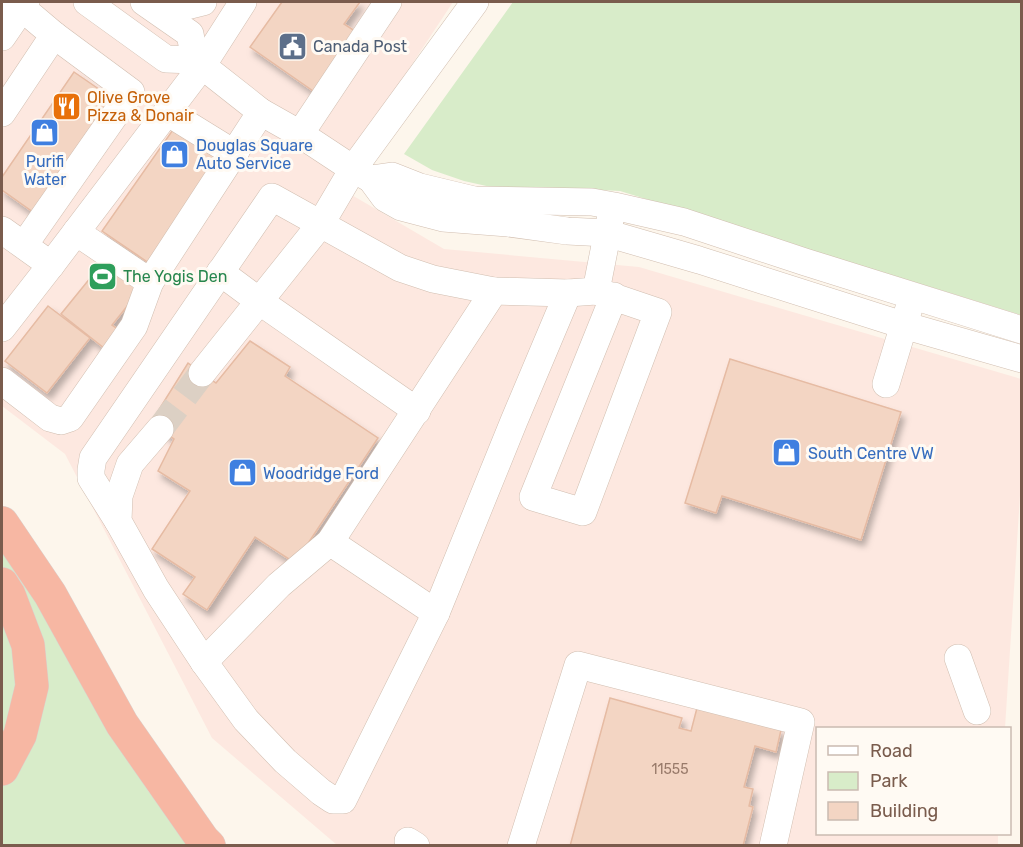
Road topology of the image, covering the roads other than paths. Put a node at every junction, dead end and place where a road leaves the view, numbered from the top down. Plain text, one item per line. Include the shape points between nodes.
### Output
1 (87, 2) edge
2 (144, 2) edge
3 (180, 2) edge
4 (203, 2) edge
5 (243, 2) edge
6 (388, 2) edge
7 (475, 2) edge
8 (18, 4) edge
9 (54, 35) junction
10 (2, 37) edge
11 (198, 63) junction
12 (167, 112) junction
13 (261, 112) junction
14 (2, 113) edge
15 (300, 134) junction
16 (235, 154) junction
17 (362, 174) junction
18 (614, 206) junction
19 (320, 225) junction
20 (2, 230) edge
21 (76, 232) junction
22 (606, 233) junction
23 (24, 245) junction
24 (51, 265) junction
25 (220, 272) junction
26 (150, 282) junction
27 (494, 291) junction
28 (568, 293) junction
29 (605, 294) junction
30 (913, 296) junction
31 (259, 301) junction
32 (903, 325) junction
33 (2, 328) edge
34 (1022, 330) edge
35 (1022, 359) edge
36 (202, 373) tunnel mouth
37 (2, 381) edge
38 (886, 384) dead end
39 (417, 411) junction
40 (160, 429) tunnel mouth
41 (118, 520) junction
42 (7, 534) edge
43 (330, 542) junction
44 (2, 584) edge
45 (436, 613) junction
46 (958, 658) dead end
47 (204, 662) junction
48 (977, 711) dead end
49 (2, 768) edge
50 (778, 845) edge
51 (209, 846) edge
52 (521, 846) edge

1 - 11 lane via 166,58
2 - 11 lane via 190,34
3 - 4 lane via 187,6
5 - 11 lane
6 - 15 lane
7 - 17 lane
8 - 9 lane
8 - 10 lane
9 - 14 lane
9 - 23 lane via 131,92
11 - 12 lane
11 - 13 lane
12 - 16 lane
12 - 21 lane
13 - 15 lane
13 - 16 lane
15 - 17 lane
16 - 26 lane
17 - 18 lane via 392,176 474,200 592,202
17 - 19 lane
17 - 22 lane via 385,198 401,207 443,218
18 - 22 lane
18 - 30 lane via 684,222
19 - 25 lane via 272,196
19 - 27 lane via 400,268
19 - 31 lane
20 - 23 lane
21 - 24 lane
21 - 26 lane
22 - 29 lane
22 - 32 lane
23 - 24 lane
24 - 33 lane
25 - 31 lane
25 - 41 lane via 93,458 91,478
26 - 37 lane via 134,326 70,418 50,418
27 - 28 lane
27 - 39 lane
28 - 29 lane
28 - 45 lane
29 - 29 lane via 658,312 583,512 532,497
30 - 32 lane
30 - 34 lane
31 - 36 lane
31 - 39 lane
32 - 35 lane
32 - 38 lane
39 - 43 lane
40 - 41 lane via 130,464 119,496
41 - 47 lane via 156,589
42 - 51 highway via 50,594 122,724
43 - 45 lane
43 - 47 lane via 279,585
44 - 49 highway via 28,645 32,686 20,735
45 - 47 lane via 343,800 333,800 321,792 285,761 246,720
46 - 48 lane
50 - 52 lane via 801,722 578,665

